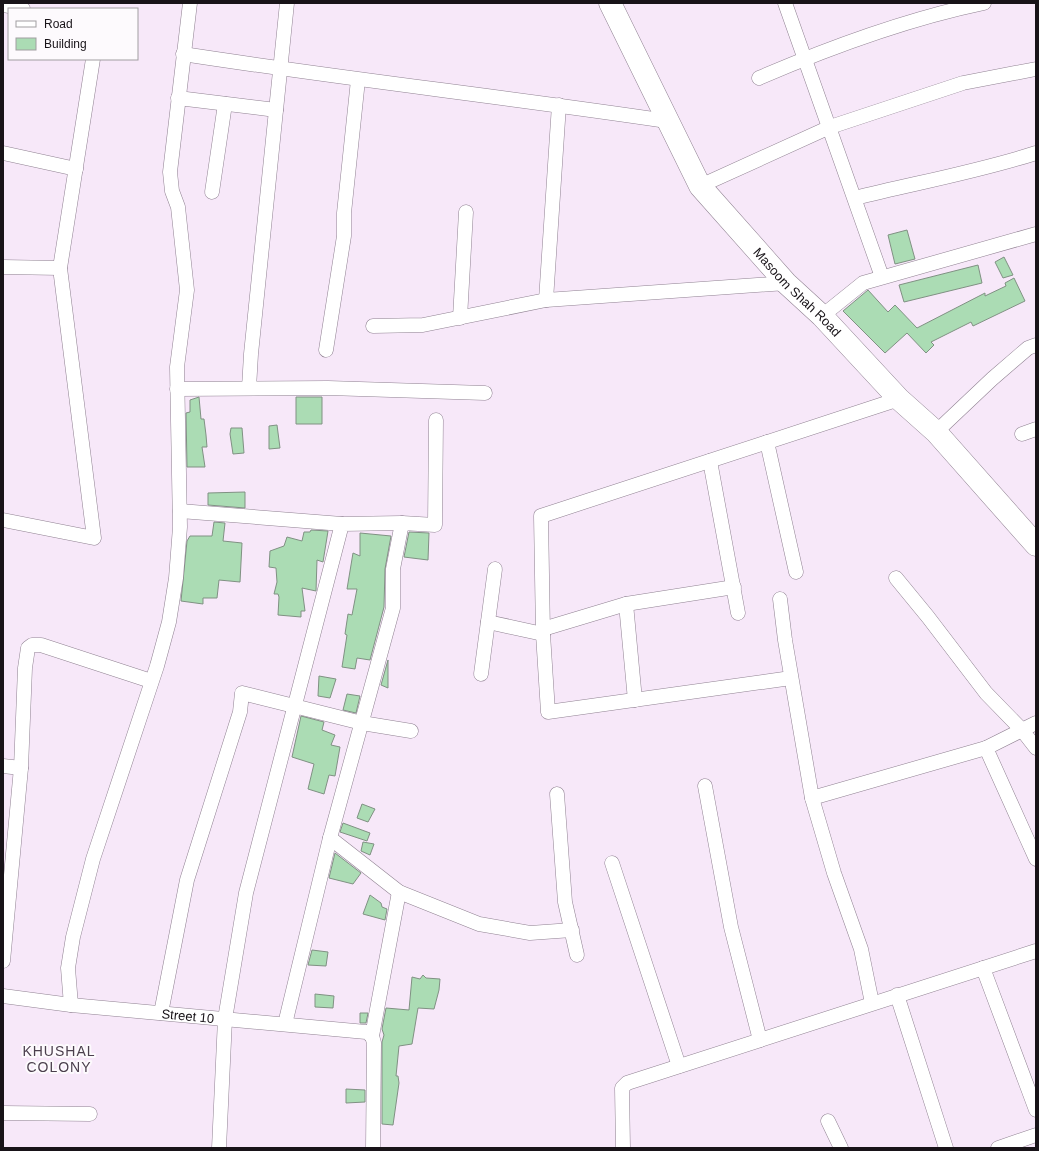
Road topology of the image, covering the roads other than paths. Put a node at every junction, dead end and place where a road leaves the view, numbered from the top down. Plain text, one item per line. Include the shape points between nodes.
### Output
1 (190, 3) edge
2 (286, 3) edge
3 (610, 3) edge
4 (785, 3) edge
5 (984, 3) edge
6 (3, 5) edge
7 (18, 8) edge
8 (183, 54) junction
9 (804, 58) junction
10 (93, 60) edge
11 (280, 69) junction
12 (1036, 69) edge
13 (759, 78) dead end
14 (358, 80) junction
15 (178, 98) junction
16 (226, 104) junction
17 (559, 105) junction
18 (276, 110) junction
19 (666, 120) junction
20 (830, 127) junction
21 (3, 153) edge
22 (1036, 153) edge
23 (76, 170) junction
24 (700, 186) junction
25 (212, 192) dead end
26 (855, 198) junction
27 (466, 212) dead end
28 (1036, 234) edge
29 (3, 267) edge
30 (60, 268) junction
31 (882, 277) junction
32 (786, 282) junction
33 (546, 300) junction
34 (822, 316) junction
35 (460, 318) junction
36 (374, 326) dead end
37 (1036, 345) edge
38 (326, 350) dead end
39 (249, 388) junction
40 (177, 389) junction
41 (485, 393) dead end
42 (899, 399) junction
43 (436, 420) dead end
44 (1036, 429) edge
45 (936, 432) junction
46 (1022, 434) dead end
47 (767, 442) junction
48 (710, 461) junction
49 (180, 511) junction
50 (3, 520) edge
51 (402, 523) junction
52 (342, 524) junction
53 (1036, 546) edge
54 (495, 569) dead end
55 (796, 572) dead end
56 (896, 578) dead end
57 (734, 587) junction
58 (780, 599) dead end
59 (626, 604) junction
60 (738, 613) dead end
61 (488, 622) junction
62 (543, 631) junction
63 (481, 674) dead end
64 (792, 678) junction
65 (151, 681) junction
66 (636, 700) junction
67 (296, 705) junction
68 (362, 723) junction
69 (1036, 723) edge
70 (1022, 730) junction
71 (411, 731) dead end
72 (986, 748) junction
73 (1036, 748) edge
74 (3, 766) edge
75 (21, 768) junction
76 (704, 786) dead end
77 (557, 794) dead end
78 (812, 798) junction
79 (330, 838) junction
80 (1036, 859) edge
81 (612, 863) dead end
82 (399, 892) junction
83 (572, 930) junction
84 (1036, 951) edge
85 (577, 955) dead end
86 (3, 961) edge
87 (982, 968) junction
88 (897, 995) junction
89 (3, 996) edge
90 (872, 1004) junction
91 (71, 1005) junction
92 (161, 1013) junction
93 (225, 1019) junction
94 (285, 1024) junction
95 (372, 1036) junction
96 (760, 1040) junction
97 (679, 1066) junction
98 (1036, 1110) edge
99 (3, 1113) edge
100 (90, 1114) dead end
101 (828, 1121) dead end
102 (1036, 1135) edge
103 (219, 1148) edge
104 (374, 1148) edge
105 (623, 1148) edge
106 (841, 1148) edge
107 (946, 1148) edge
108 (998, 1148) edge

1 - 8 street
2 - 11 street
3 - 19 main road, Masoom Shah Road
4 - 9 street
5 - 9 street via 938,13
6 - 7 street
8 - 11 street
8 - 15 street
9 - 13 street
9 - 20 street
10 - 23 street
11 - 14 street
11 - 18 street
12 - 20 street via 963,83
14 - 17 street
14 - 38 street via 344,213 344,236
15 - 16 street
15 - 40 street via 170,172 172,191 178,207 187,290 177,367
16 - 18 street
16 - 25 street
17 - 19 street
17 - 33 street
18 - 39 street
19 - 24 main road, Masoom Shah Road
20 - 24 street
20 - 26 street
21 - 23 street
22 - 26 street via 965,174
23 - 30 street
24 - 32 main road, Masoom Shah Road
26 - 31 street
27 - 35 street
28 - 31 street
29 - 30 street
30 - 50 street via 94,538
31 - 34 street via 863,283
32 - 33 street
32 - 34 main road, Masoom Shah Road
33 - 35 street
34 - 42 main road, Masoom Shah Road
35 - 36 street via 423,325
37 - 45 street via 1028,348 992,379
39 - 40 street
39 - 41 street
40 - 49 street
42 - 45 main road, Masoom Shah Road
42 - 47 street
43 - 51 street via 435,525
44 - 46 street
45 - 53 main road, Masoom Shah Road
47 - 48 street
47 - 55 street
48 - 57 street
48 - 62 street via 541,516
49 - 52 street
49 - 65 street via 176,578 169,622
51 - 52 street
51 - 68 street via 393,569 393,608
52 - 67 street
54 - 61 street
56 - 70 street via 986,693
57 - 59 street
57 - 60 street
58 - 64 street
59 - 62 street
59 - 66 street
61 - 62 street
61 - 63 street
62 - 66 street via 548,712
64 - 66 street
64 - 78 street
65 - 75 street via 41,645 28,648
65 - 91 street via 94,858 73,937 68,968
67 - 68 street
67 - 92 street via 242,693 240,712 187,880
67 - 93 street via 246,893
68 - 71 street
68 - 79 street
69 - 70 street
70 - 72 street
70 - 73 street
72 - 78 street
72 - 80 street
74 - 75 street
75 - 86 street
76 - 96 street via 731,927
77 - 83 street via 565,902
78 - 90 street via 834,873 861,950
79 - 82 street
79 - 94 street
81 - 97 street
82 - 83 street via 479,924 530,933
82 - 95 street
83 - 85 street
84 - 87 street
87 - 88 street
87 - 98 street
88 - 90 street
88 - 107 street
89 - 91 street, Street 10
90 - 96 street
91 - 92 street, Street 10
92 - 93 street, Street 10
93 - 94 street, Street 10
93 - 103 street
94 - 95 street, Street 10 via 366,1032
95 - 104 street
96 - 97 street
97 - 105 street via 627,1083 622,1088
99 - 100 street
101 - 106 street
102 - 108 street

